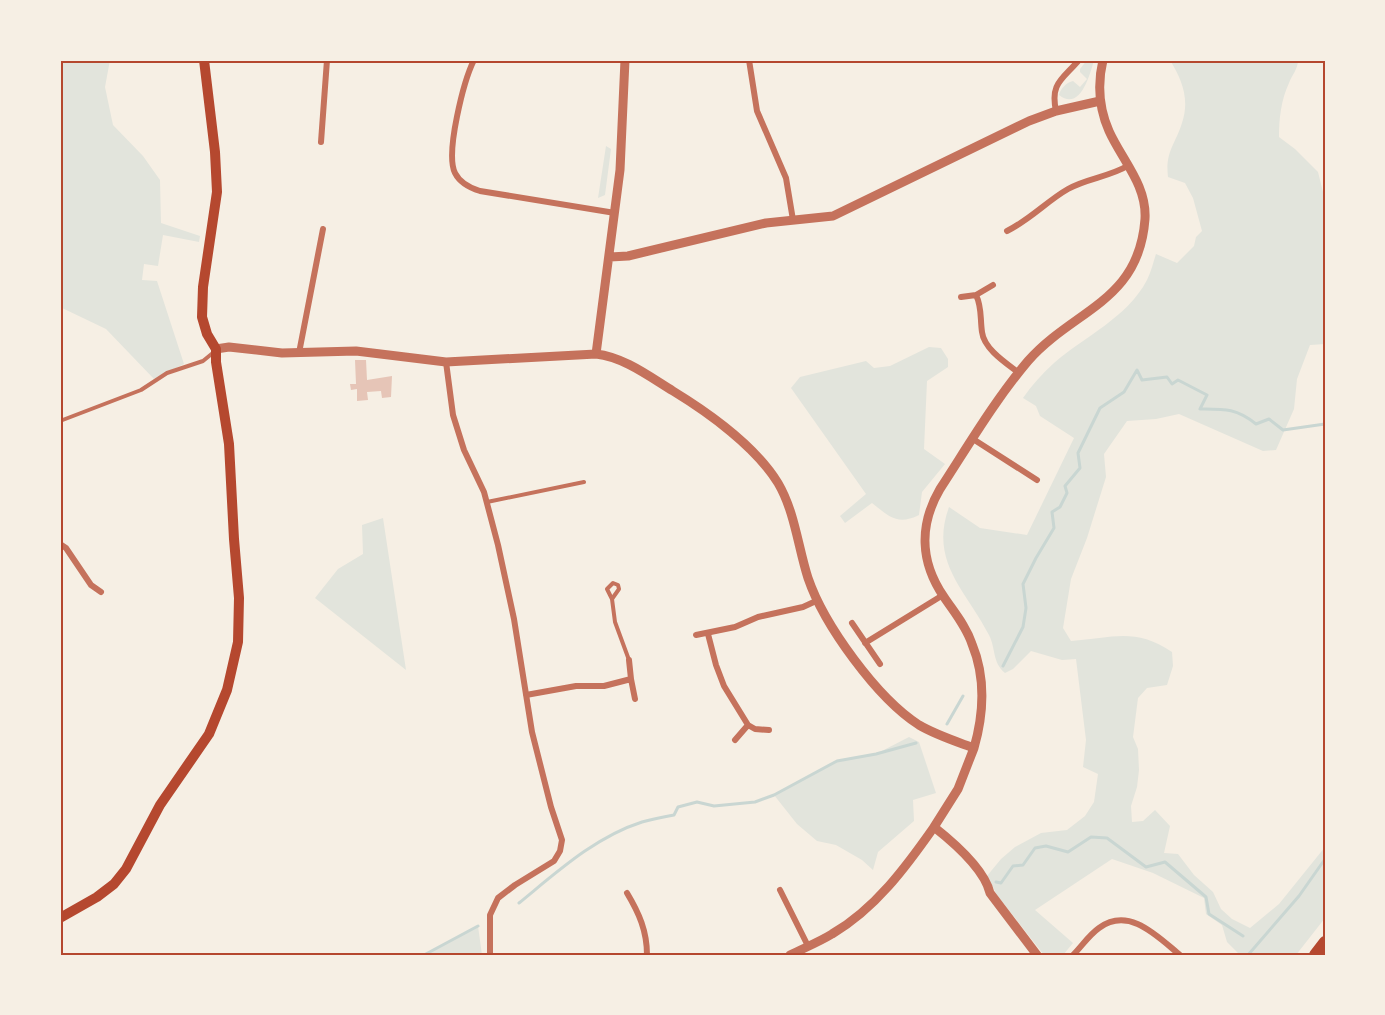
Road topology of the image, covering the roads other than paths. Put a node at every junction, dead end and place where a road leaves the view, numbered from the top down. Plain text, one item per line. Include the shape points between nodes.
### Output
1 (204, 60) edge
2 (327, 60) edge
3 (474, 60) edge
4 (625, 60) edge
5 (749, 60) edge
6 (1079, 60) edge
7 (1103, 60) edge
8 (1100, 101) junction
9 (1056, 111) junction
10 (321, 142) dead end
11 (1129, 165) junction
12 (615, 213) junction
13 (793, 220) junction
14 (323, 229) dead end
15 (1007, 231) dead end
16 (610, 257) junction
17 (993, 285) dead end
18 (976, 295) junction
19 (961, 297) dead end
20 (216, 350) junction
21 (299, 353) junction
22 (596, 354) junction
23 (446, 362) junction
24 (1019, 372) junction
25 (60, 421) edge
26 (974, 439) junction
27 (1037, 480) dead end
28 (584, 482) dead end
29 (487, 502) junction
30 (60, 544) edge
31 (101, 592) dead end
32 (943, 595) junction
33 (612, 599) dead end
34 (816, 601) junction
35 (852, 624) dead end
36 (708, 633) junction
37 (696, 635) dead end
38 (865, 643) junction
39 (629, 660) joint
40 (880, 664) dead end
41 (631, 679) junction
42 (526, 695) junction
43 (635, 699) dead end
44 (748, 725) junction
45 (769, 730) dead end
46 (735, 740) dead end
47 (974, 747) junction
48 (934, 827) junction
49 (780, 890) dead end
50 (627, 894) dead end
51 (60, 918) edge
52 (1325, 942) edge
53 (808, 946) junction
54 (490, 955) edge
55 (647, 955) edge
56 (790, 955) edge
57 (1037, 955) edge
58 (1073, 955) edge
59 (1180, 955) edge
60 (1315, 955) edge

1 - 20 main road via 217,177 202,317
2 - 10 street
3 - 12 street via 459,105 452,158 455,174 462,182 480,191
4 - 12 street
5 - 13 street via 757,111 786,178
6 - 9 street via 1054,89
7 - 8 street
8 - 9 street
8 - 11 street via 1110,133
9 - 13 street via 841,213
11 - 15 street via 1071,187
11 - 24 street via 1145,216 1138,255 1111,295 1044,346
12 - 16 street
13 - 16 street
14 - 21 street
16 - 22 street
17 - 18 street
18 - 19 street
18 - 24 street via 981,305 982,335 998,356
20 - 21 street via 229,347
20 - 25 lane via 204,362 173,370 141,390
20 - 51 main road via 229,444 239,598 237,642 227,690 209,734 160,805 126,869 97,897
21 - 23 street via 365,351
22 - 23 street
22 - 34 street via 615,358 687,399 764,463 788,504
23 - 29 street via 453,415
24 - 26 street
26 - 27 street
26 - 32 street via 933,501 926,524 926,557
28 - 29 lane
29 - 42 street via 514,619
30 - 31 street via 91,585
32 - 38 street
32 - 47 street via 966,630 978,664 982,711
33 - 39 lane via 615,622
34 - 36 street
34 - 47 street via 839,640 884,694 920,725
35 - 38 street
36 - 37 street
36 - 44 street via 724,686
38 - 40 street
39 - 41 street
41 - 42 street
41 - 43 street
42 - 54 street via 532,732 562,840 554,861 498,898 490,915
44 - 45 street
44 - 46 street
47 - 48 street via 958,789
48 - 53 street via 908,864 873,902 833,934
48 - 57 street via 979,870 990,893
49 - 53 street
50 - 55 street via 641,917
52 - 60 highway
53 - 56 street
58 - 59 street via 1099,928 1119,918 1147,929

